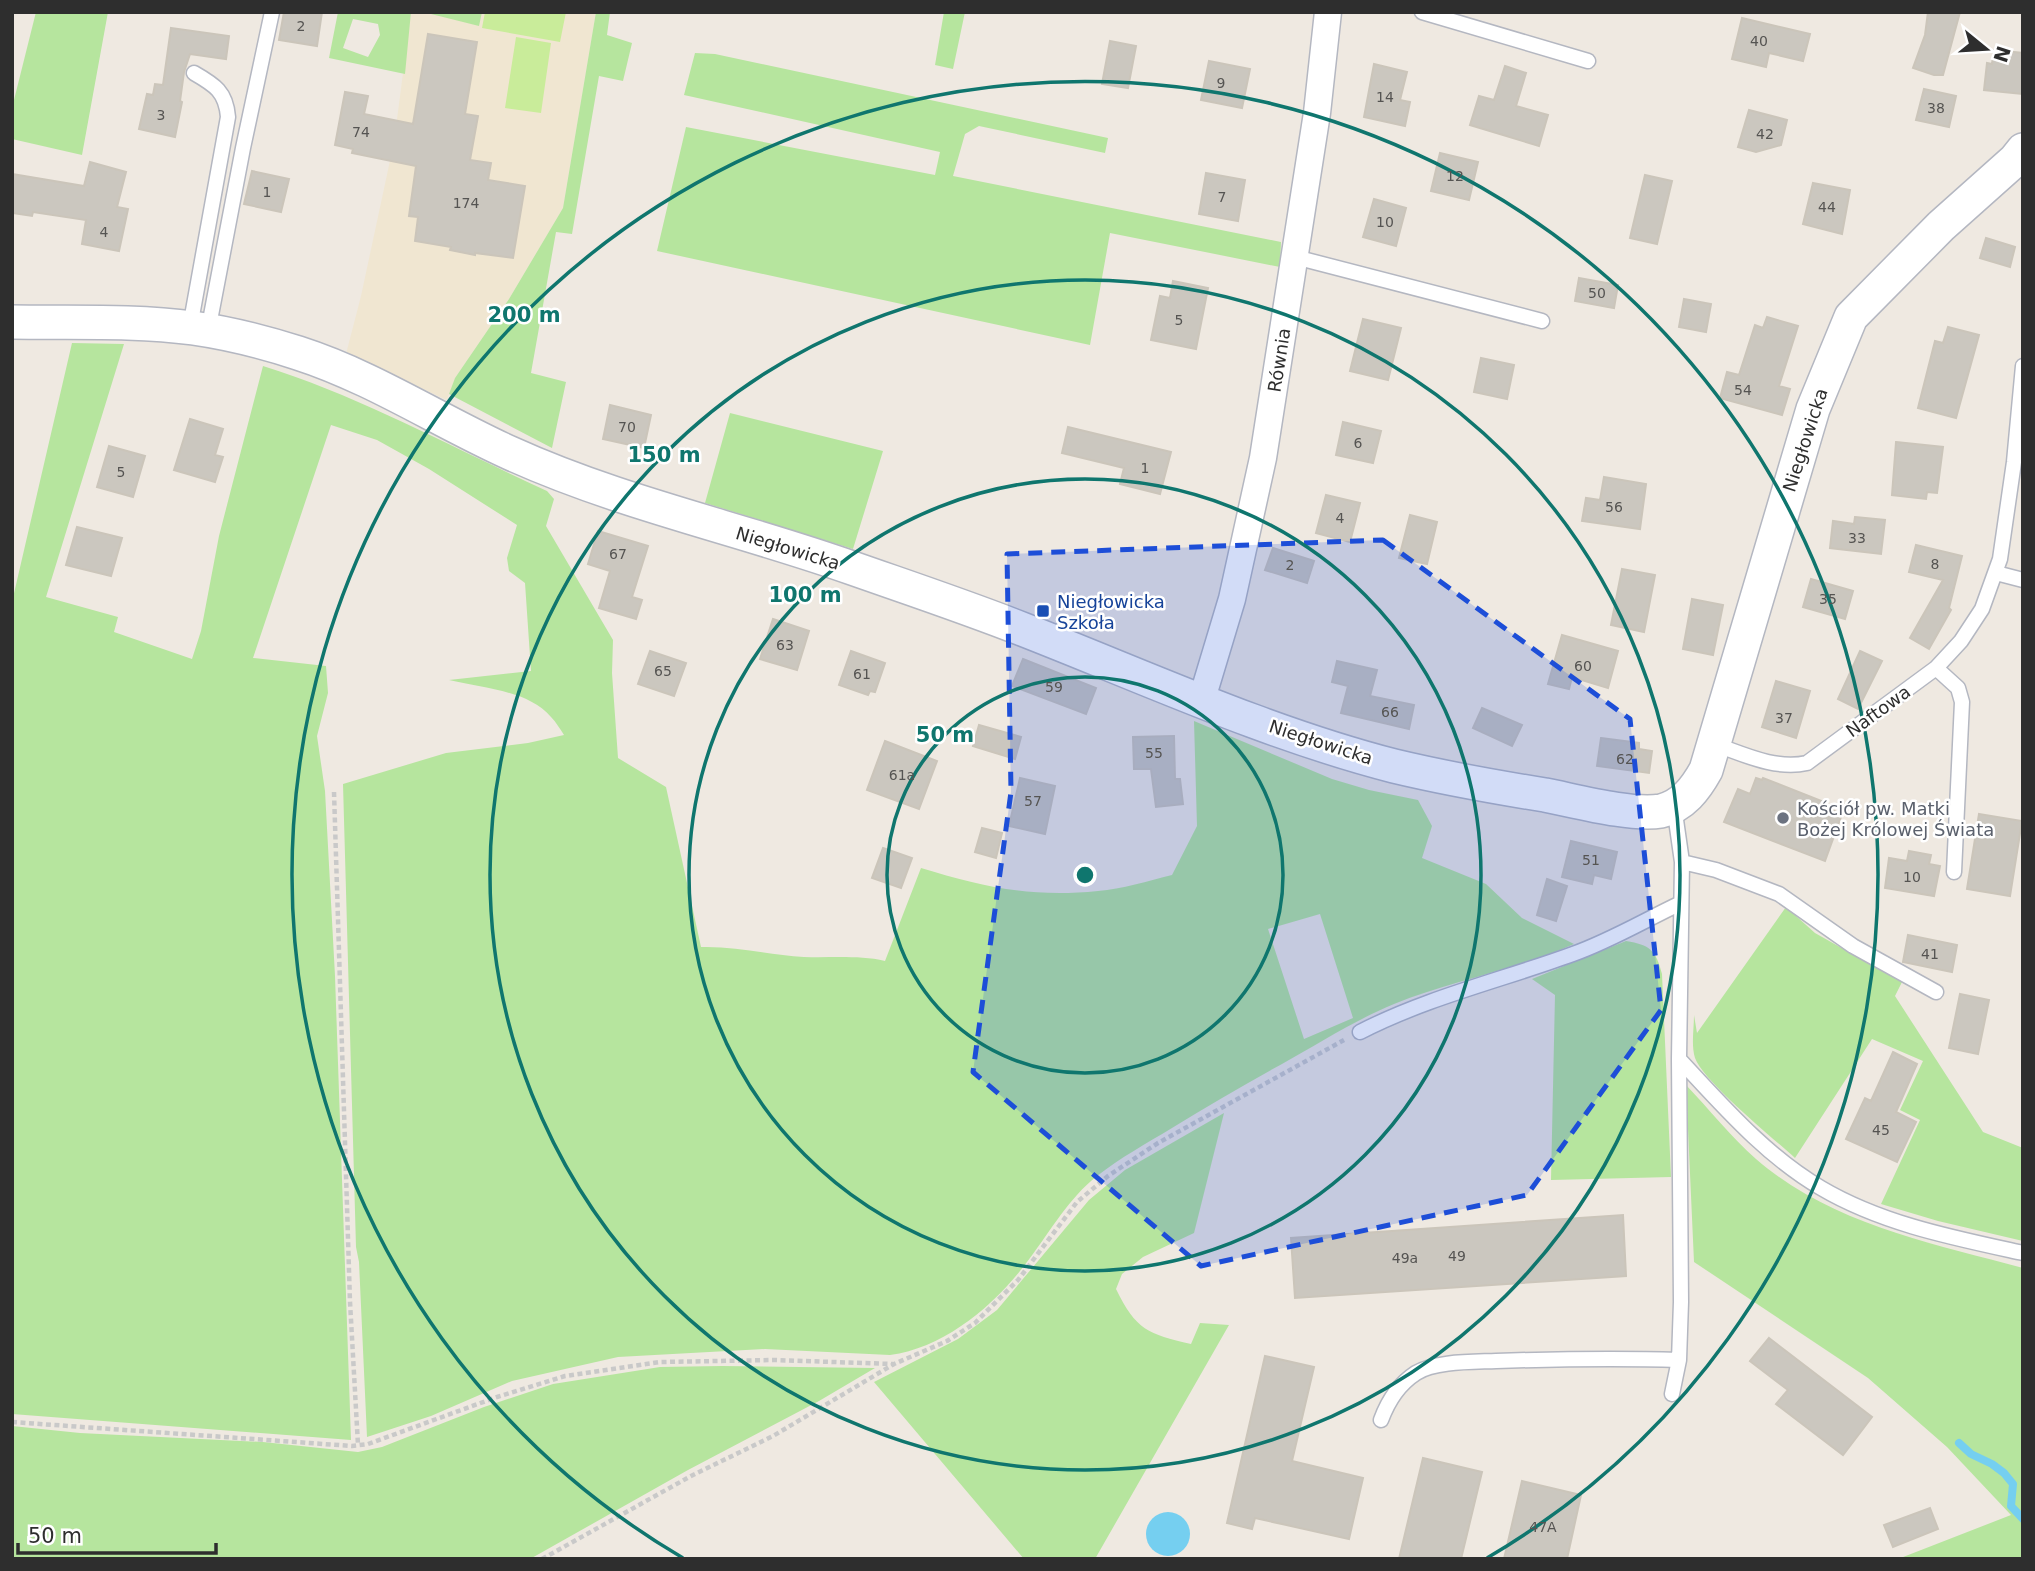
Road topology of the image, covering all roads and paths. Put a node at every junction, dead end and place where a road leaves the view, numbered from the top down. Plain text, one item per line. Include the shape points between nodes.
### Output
1 (272, 12) edge
2 (1328, 12) edge
3 (1422, 12) edge
4 (1588, 61) dead end
5 (194, 73) dead end
6 (2023, 150) edge
7 (1295, 257) junction
8 (1542, 321) dead end
9 (12, 322) edge
10 (199, 329) junction
11 (2023, 366) edge
12 (1996, 573) junction
13 (2023, 579) edge
14 (1936, 668) junction
15 (1201, 702) junction
16 (1714, 744) junction
17 (334, 792) dead end
18 (1674, 806) junction
19 (1682, 862) junction
20 (1954, 872) dead end
21 (1681, 903) junction
22 (1936, 992) dead end
23 (1360, 1032) joint
24 (1679, 1059) junction
25 (2023, 1253) edge
26 (1679, 1360) junction
27 (894, 1364) junction
28 (1672, 1394) dead end
29 (1381, 1420) dead end
30 (12, 1422) edge
31 (358, 1445) junction
32 (542, 1559) edge

1 - 10 lane
2 - 7 street, Równia
3 - 4 lane
5 - 10 lane via 220,91 228,117
6 - 16 street, Niegłowicka via 1850,317 1813,409
7 - 8 lane
7 - 15 street, Równia via 1263,458 1232,599
9 - 10 street, Niegłowicka
10 - 15 street, Niegłowicka via 302,354 359,377 510,454 582,482 846,566 1018,628
11 - 12 lane, Naftowa
12 - 13 lane
12 - 14 lane, Naftowa via 1973,624
14 - 16 lane, Naftowa via 1807,763 1774,764
14 - 20 lane via 1958,688 1962,702
15 - 18 street, Niegłowicka via 1332,747 1482,785 1629,810 1659,811
16 - 18 street, Niegłowicka via 1697,785
17 - 31 path
18 - 19 lane
19 - 21 lane
19 - 22 lane via 1779,894 1853,946
21 - 23 lane via 1577,953 1430,1001
21 - 24 lane
23 - 27 path via 1181,1129 1108,1175 1077,1202 1018,1280 975,1323
24 - 25 lane via 1768,1148 1820,1187 1894,1221
24 - 26 lane
26 - 28 lane
26 - 29 lane via 1461,1362 1418,1371 1395,1393
27 - 31 path via 660,1363 565,1376
27 - 32 path via 774,1436 691,1476
30 - 31 path

